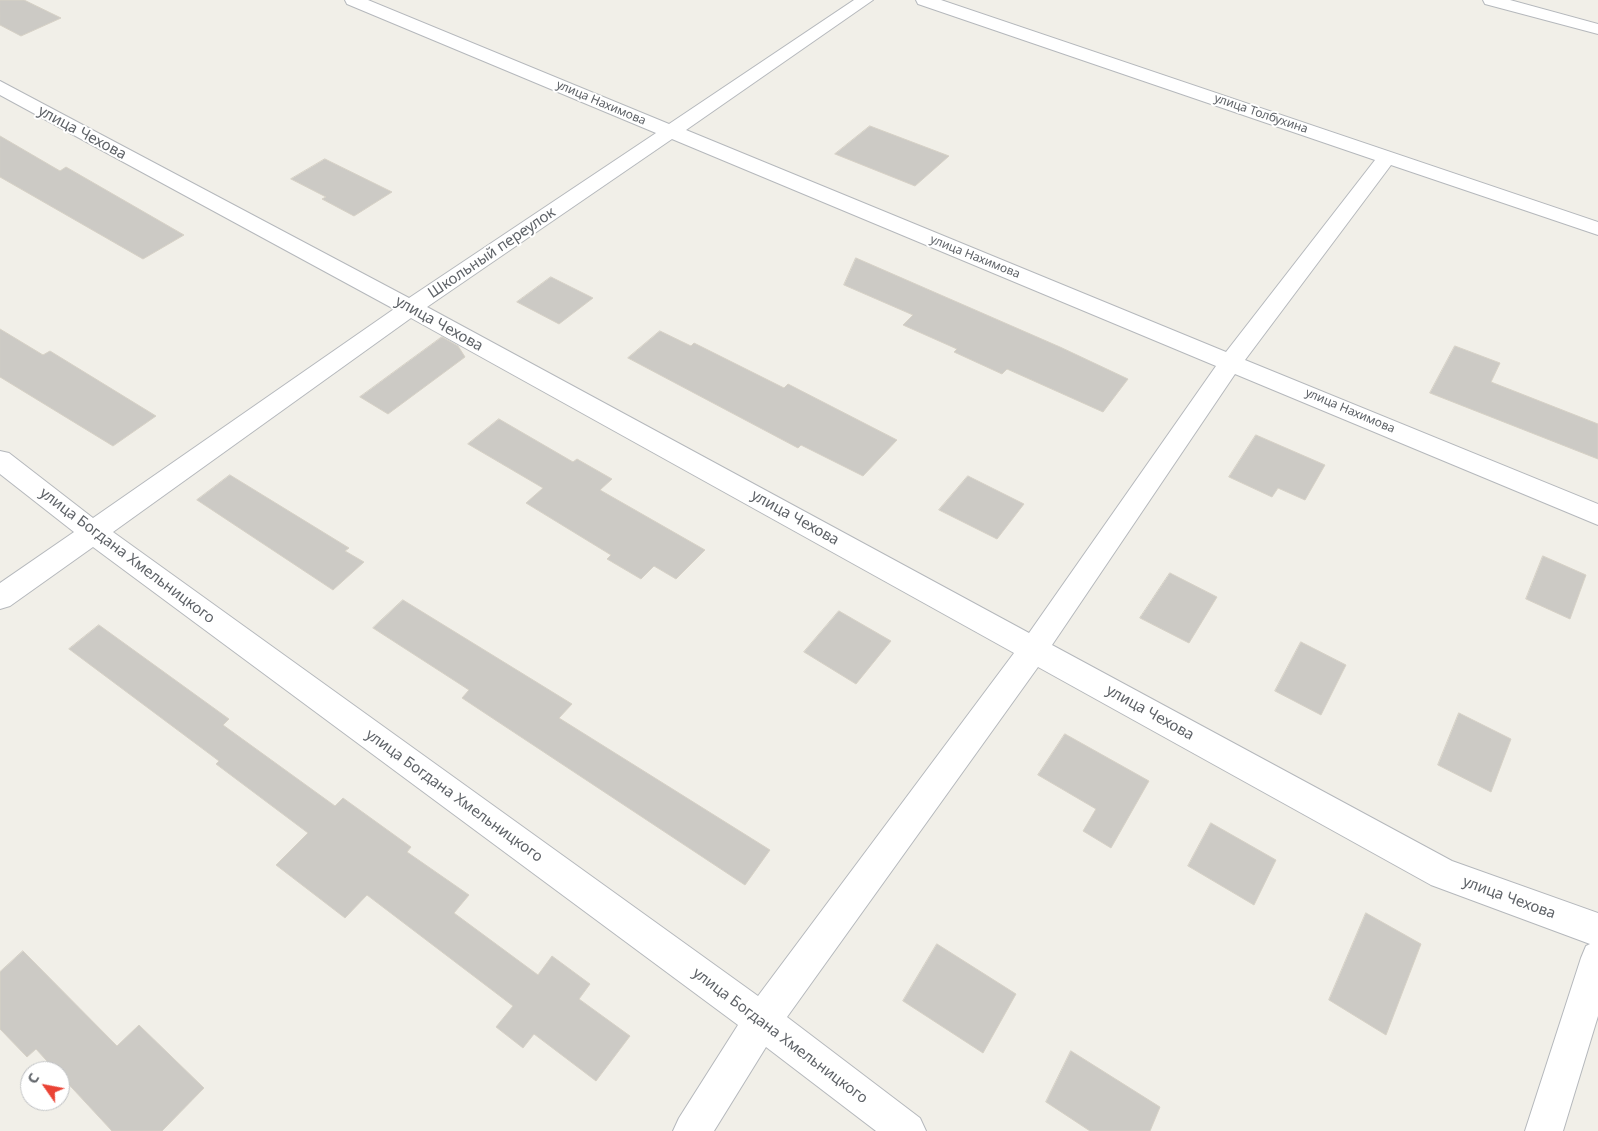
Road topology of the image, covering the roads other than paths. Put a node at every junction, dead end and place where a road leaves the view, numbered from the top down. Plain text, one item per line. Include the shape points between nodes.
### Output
1 (353, 0) edge
2 (865, 0) edge
3 (924, 0) edge
4 (1491, 0) edge
5 (1598, 30) edge
6 (0, 87) edge
7 (669, 132) junction
8 (1387, 157) junction
9 (1598, 229) edge
10 (410, 308) junction
11 (1231, 362) junction
12 (0, 460) edge
13 (1598, 515) edge
14 (94, 532) junction
15 (0, 598) edge
16 (1034, 649) junction
17 (1598, 930) edge
18 (1598, 958) edge
19 (762, 1021) junction
20 (692, 1131) edge
21 (907, 1131) edge
22 (1544, 1131) edge

1 - 7 street, улица Нахимова
2 - 7 street, Школьный переулок
3 - 8 street, улица Толбухина
4 - 5 street
6 - 10 street, улица Чехова
7 - 10 street, Школьный переулок
7 - 11 street, улица Нахимова
8 - 9 street, улица Толбухина
8 - 11 street
10 - 14 street, Школьный переулок
10 - 16 street, улица Чехова
11 - 13 street, улица Нахимова
11 - 16 street
12 - 14 street, улица Богдана Хмельницкого
14 - 15 street, Школьный переулок
14 - 19 street, улица Богдана Хмельницкого
16 - 17 street, улица Чехова via 1443,874
16 - 19 street
18 - 22 street
19 - 20 street
19 - 21 street, улица Богдана Хмельницкого

